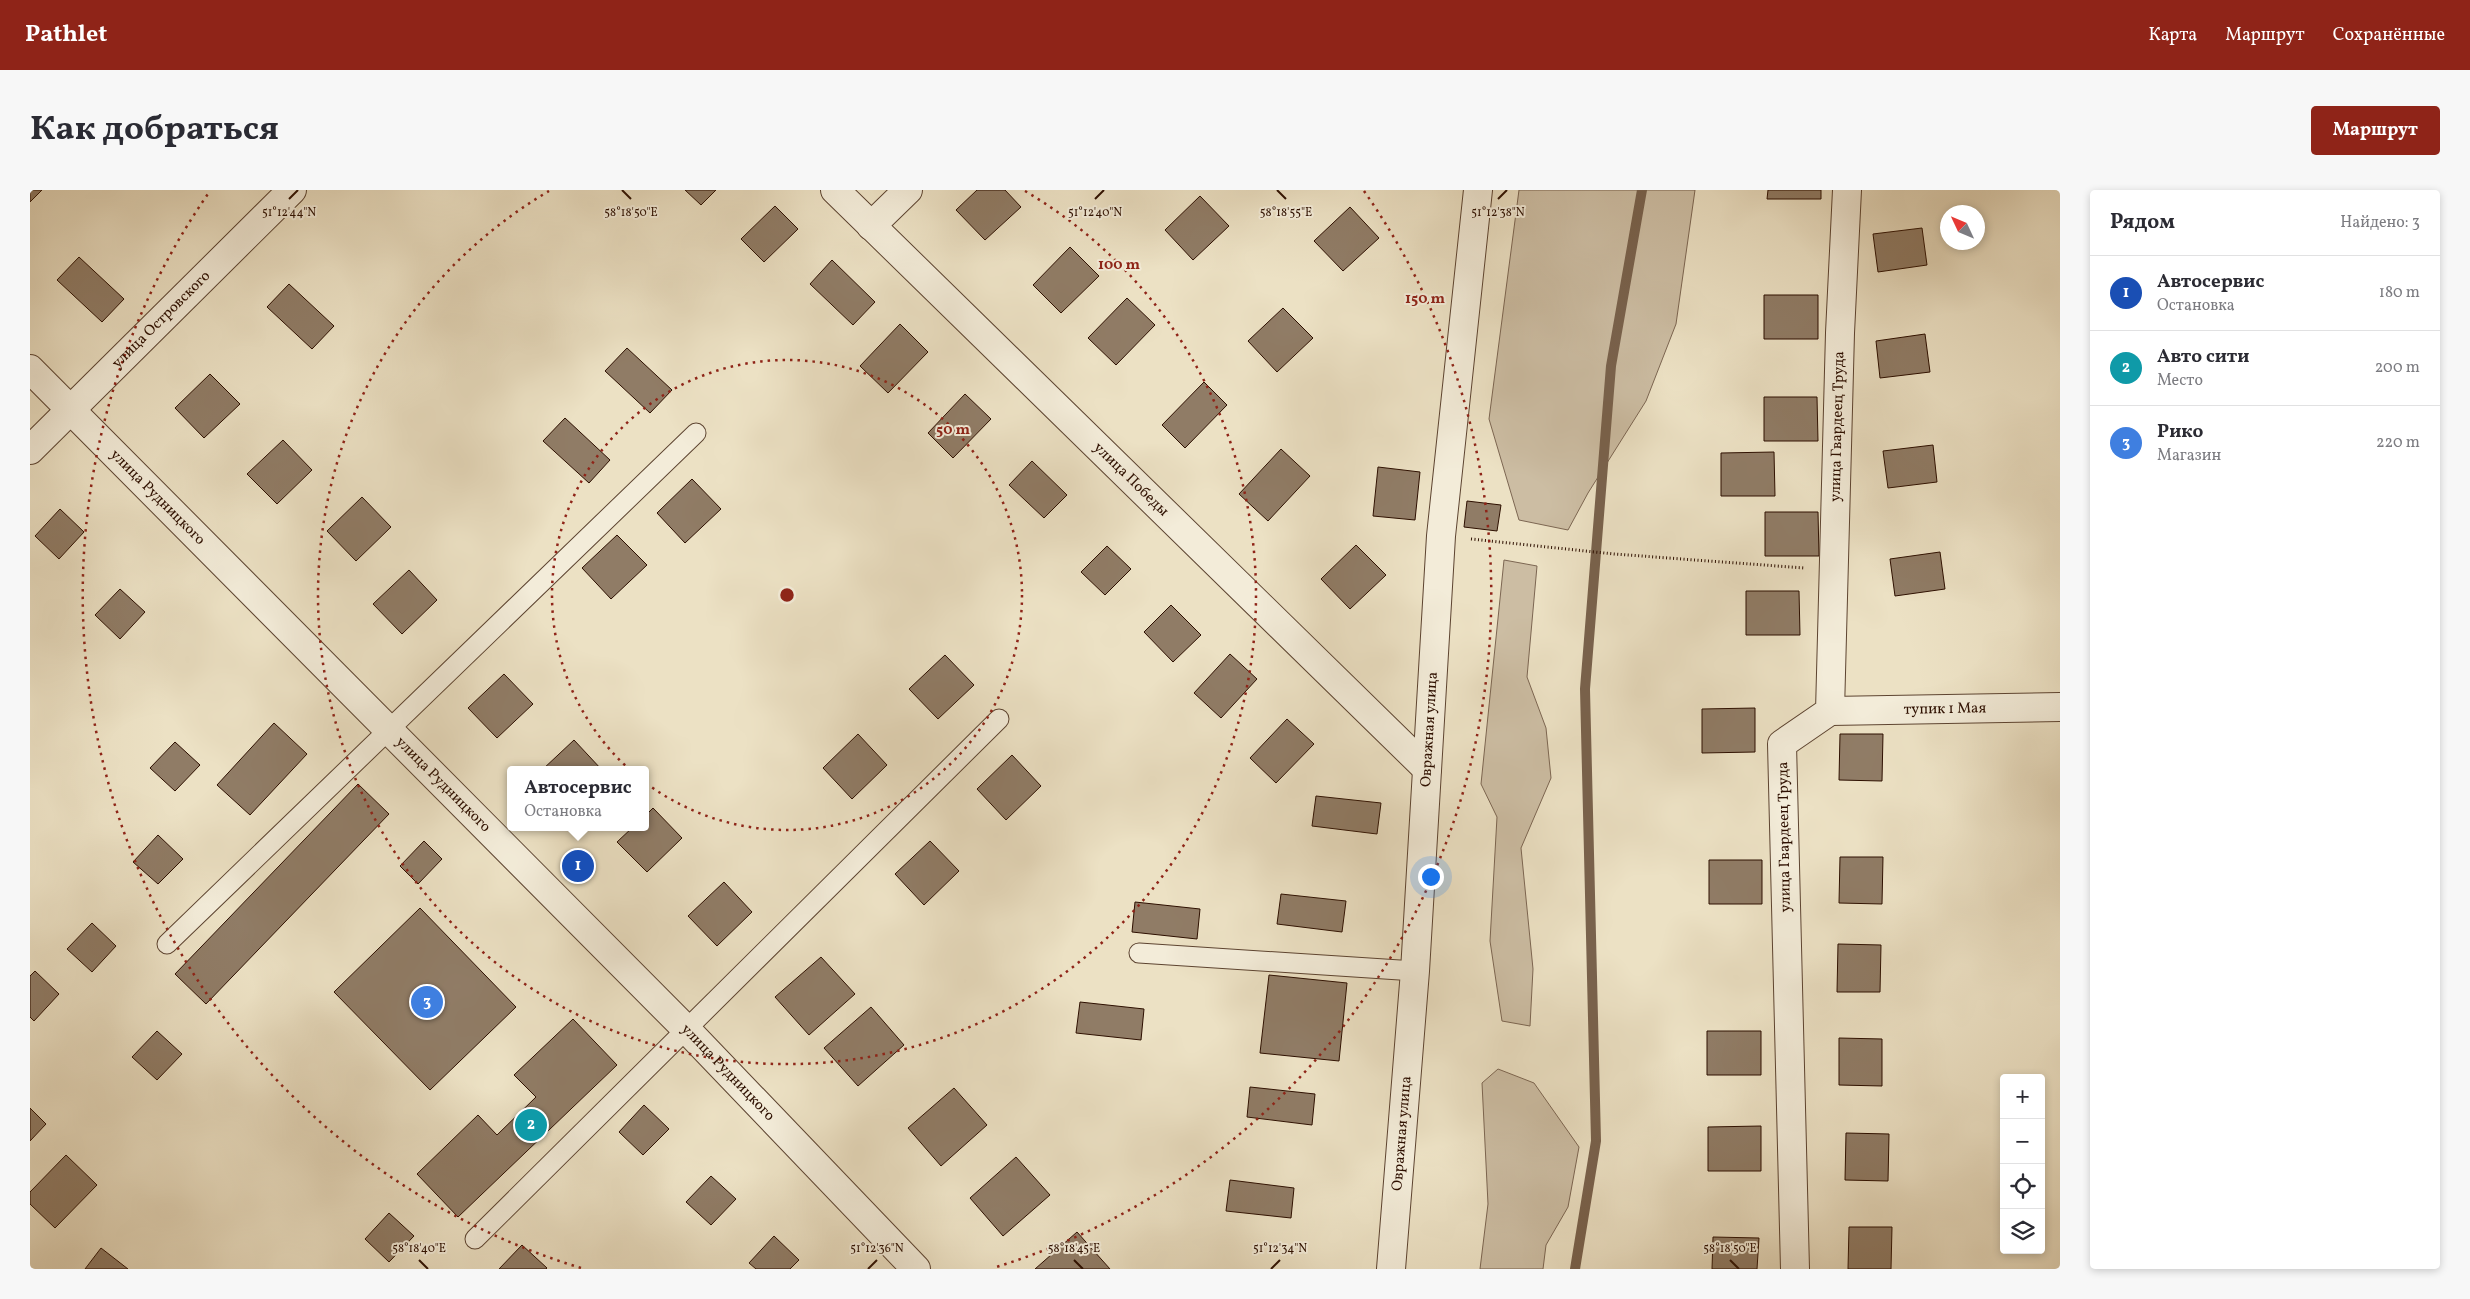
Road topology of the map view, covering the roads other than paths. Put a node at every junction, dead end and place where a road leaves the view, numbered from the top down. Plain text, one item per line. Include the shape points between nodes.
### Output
1 (292, 190) edge
2 (835, 190) edge
3 (908, 190) edge
4 (1478, 190) edge
5 (1847, 190) edge
6 (871, 226) junction
7 (30, 369) edge
8 (70, 409) junction
9 (696, 433) dead end
10 (30, 450) edge
11 (2060, 707) edge
12 (1830, 711) junction
13 (999, 719) dead end
14 (388, 730) junction
15 (1427, 769) junction
16 (167, 944) dead end
17 (1139, 953) dead end
18 (1415, 971) junction
19 (687, 1030) junction
20 (474, 1239) dead end
21 (916, 1269) edge
22 (1392, 1269) edge
23 (1795, 1269) edge

1 - 8 street, улица Островского
2 - 6 street, улица Победы
3 - 6 street
4 - 15 street, Овражная улица via 1441,536
5 - 12 street, улица Гвардеец Труда
6 - 15 street, улица Победы
7 - 8 street, улица Рудницкого
8 - 10 street, улица Островского
8 - 14 street, улица Рудницкого
9 - 14 lane
11 - 12 street, тупик 1 Мая
12 - 23 street, улица Гвардеец Труда via 1782,744
13 - 19 lane
14 - 16 lane
14 - 19 street, улица Рудницкого
15 - 18 street, Овражная улица
17 - 18 lane
18 - 22 street, Овражная улица
19 - 20 lane
19 - 21 street, улица Рудницкого

